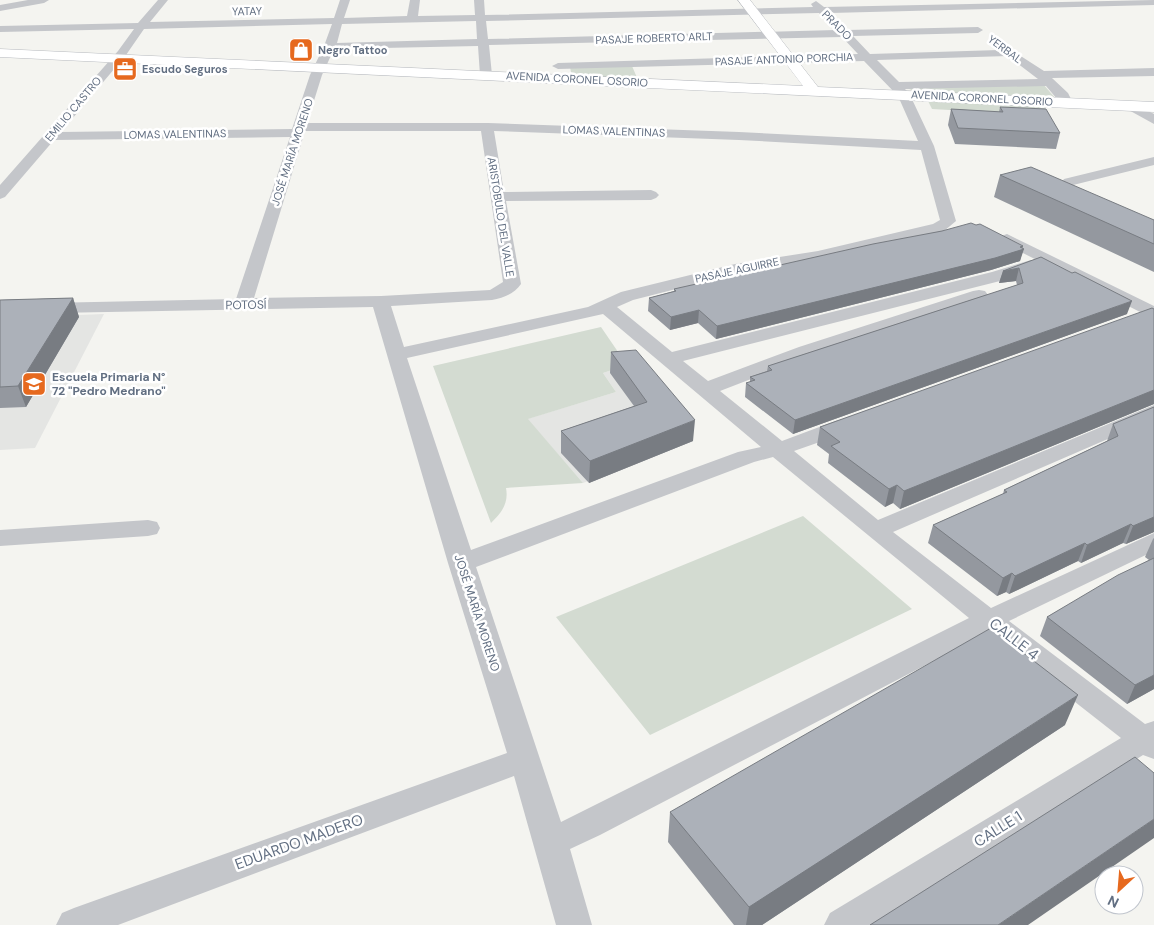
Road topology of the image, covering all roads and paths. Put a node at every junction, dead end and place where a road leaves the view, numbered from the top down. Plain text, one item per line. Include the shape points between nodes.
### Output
1 (44, 0) edge
2 (163, 0) edge
3 (345, 0) edge
4 (415, 0) edge
5 (479, 0) edge
6 (674, 0) edge
7 (744, 0) edge
8 (812, 0) edge
9 (867, 0) edge
10 (938, 0) edge
11 (1154, 1) edge
12 (948, 7) junction
13 (0, 8) edge
14 (877, 8) junction
15 (822, 10) junction
16 (754, 12) junction
17 (681, 13) junction
18 (481, 18) junction
19 (412, 20) junction
20 (338, 22) junction
21 (141, 26) junction
22 (0, 29) edge
23 (978, 30) junction
24 (845, 33) junction
25 (772, 35) junction
26 (628, 39) junction
27 (553, 41) junction
28 (484, 42) junction
29 (330, 46) junction
30 (0, 53) edge
31 (1010, 53) junction
32 (868, 57) junction
33 (117, 58) junction
34 (791, 59) junction
35 (319, 68) junction
36 (1154, 72) edge
37 (486, 75) junction
38 (1045, 78) junction
39 (646, 82) junction
40 (813, 90) junction
41 (901, 90) junction
42 (1067, 103) junction
43 (1129, 105) junction
44 (1154, 106) edge
45 (1154, 120) edge
46 (488, 127) junction
47 (300, 130) junction
48 (50, 136) junction
49 (926, 146) junction
50 (1154, 161) edge
51 (1069, 182) edge
52 (0, 194) edge
53 (651, 195) dead end
54 (499, 197) junction
55 (1007, 239) edge
56 (1055, 264) junction
57 (492, 294) joint
58 (381, 301) junction
59 (243, 305) junction
60 (606, 307) junction
61 (0, 309) edge
62 (1153, 313) edge
63 (1125, 323) edge
64 (396, 355) junction
65 (668, 359) junction
66 (704, 389) junction
67 (1154, 411) edge
68 (862, 420) edge
69 (777, 448) junction
70 (148, 528) dead end
71 (876, 530) junction
72 (0, 538) edge
73 (1154, 541) edge
74 (461, 563) junction
75 (989, 620) junction
76 (1151, 739) edge
77 (524, 759) junction
78 (551, 842) junction
79 (74, 925) edge
80 (574, 925) edge
81 (842, 925) edge

1 - 13 street
2 - 21 street, EMILIO CASTRO
3 - 20 street, JOSÉ MARÍA MORENO
4 - 19 street
5 - 18 street
6 - 17 street
7 - 16 street
8 - 15 street, PRADO
9 - 14 street
10 - 12 street, YERBAL
11 - 12 street, YATAY
12 - 14 street, YATAY
12 - 23 street, YERBAL
14 - 15 street, YATAY
15 - 16 street, YATAY
15 - 24 street, PRADO
16 - 17 street, YATAY
16 - 25 street
17 - 26 street, YATAY
18 - 19 street, YATAY
18 - 27 street, YATAY
18 - 28 street
19 - 20 street, YATAY
20 - 21 street, YATAY
20 - 29 street, JOSÉ MARÍA MORENO
21 - 22 street, YATAY
21 - 33 street, EMILIO CASTRO
23 - 24 street, PASAJE ROBERTO ARLT
23 - 31 street, YERBAL
24 - 25 street, PASAJE ROBERTO ARLT
24 - 32 street, PRADO
25 - 26 street, PASAJE ROBERTO ARLT
25 - 34 street
26 - 27 street, PASAJE ANTONIO PORCHIA
26 - 27 street, PASAJE ROBERTO ARLT
26 - 27 street, YATAY
26 - 34 street, PASAJE ANTONIO PORCHIA
26 - 39 street
27 - 28 street, PASAJE ROBERTO ARLT
27 - 37 street, AVENIDA CORONEL OSORIO
27 - 39 street, AVENIDA CORONEL OSORIO
28 - 29 street, PASAJE ROBERTO ARLT
28 - 37 street
29 - 35 street, JOSÉ MARÍA MORENO
30 - 33 street, AVENIDA CORONEL OSORIO
31 - 32 street, PASAJE ANTONIO PORCHIA
31 - 38 street, YERBAL
32 - 34 street, PASAJE ANTONIO PORCHIA
32 - 41 street, PRADO
33 - 35 street, AVENIDA CORONEL OSORIO
33 - 48 street, EMILIO CASTRO
34 - 40 street
35 - 37 street, AVENIDA CORONEL OSORIO
35 - 47 street, JOSÉ MARÍA MORENO
36 - 38 street
38 - 41 street
38 - 42 street, YERBAL
39 - 40 street, AVENIDA CORONEL OSORIO
40 - 41 street, AVENIDA CORONEL OSORIO
41 - 42 street, AVENIDA CORONEL OSORIO
41 - 49 street, PASAJE AGUIRRE
42 - 43 street, AVENIDA CORONEL OSORIO
43 - 44 street, AVENIDA CORONEL OSORIO
43 - 45 street
46 - 47 street, LOMAS VALENTINAS
46 - 49 street, LOMAS VALENTINAS
46 - 54 street, ARISTÓBULO DEL VALLE
47 - 48 street, LOMAS VALENTINAS
47 - 59 street, JOSÉ MARÍA MORENO
48 - 52 street, EMILIO CASTRO
49 - 60 street, PASAJE AGUIRRE via 948,221 938,228 826,254 726,271 627,296
50 - 51 street
53 - 54 street
54 - 57 street, ARISTÓBULO DEL VALLE via 512,284
55 - 56 street
56 - 62 street
56 - 65 street
56 - 66 street
57 - 58 street, POTOSÍ
58 - 59 street, POTOSÍ
58 - 64 street, JOSÉ MARÍA MORENO
59 - 61 street, POTOSÍ
60 - 64 street, PASAJE AGUIRRE
60 - 65 street, CALLE 4
62 - 63 street
64 - 74 street, JOSÉ MARÍA MORENO
65 - 66 street, CALLE 4
66 - 69 street, CALLE 4
67 - 71 street
68 - 69 street
69 - 71 street, CALLE 4
69 - 74 street
70 - 72 street
71 - 75 street, CALLE 4
73 - 75 street
74 - 77 street, JOSÉ MARÍA MORENO
75 - 76 street, CALLE 4
75 - 78 street via 598,821
76 - 81 street, CALLE 1
77 - 78 street, JOSÉ MARÍA MORENO
77 - 79 street, EDUARDO MADERO
78 - 80 street, JOSÉ MARÍA MORENO

